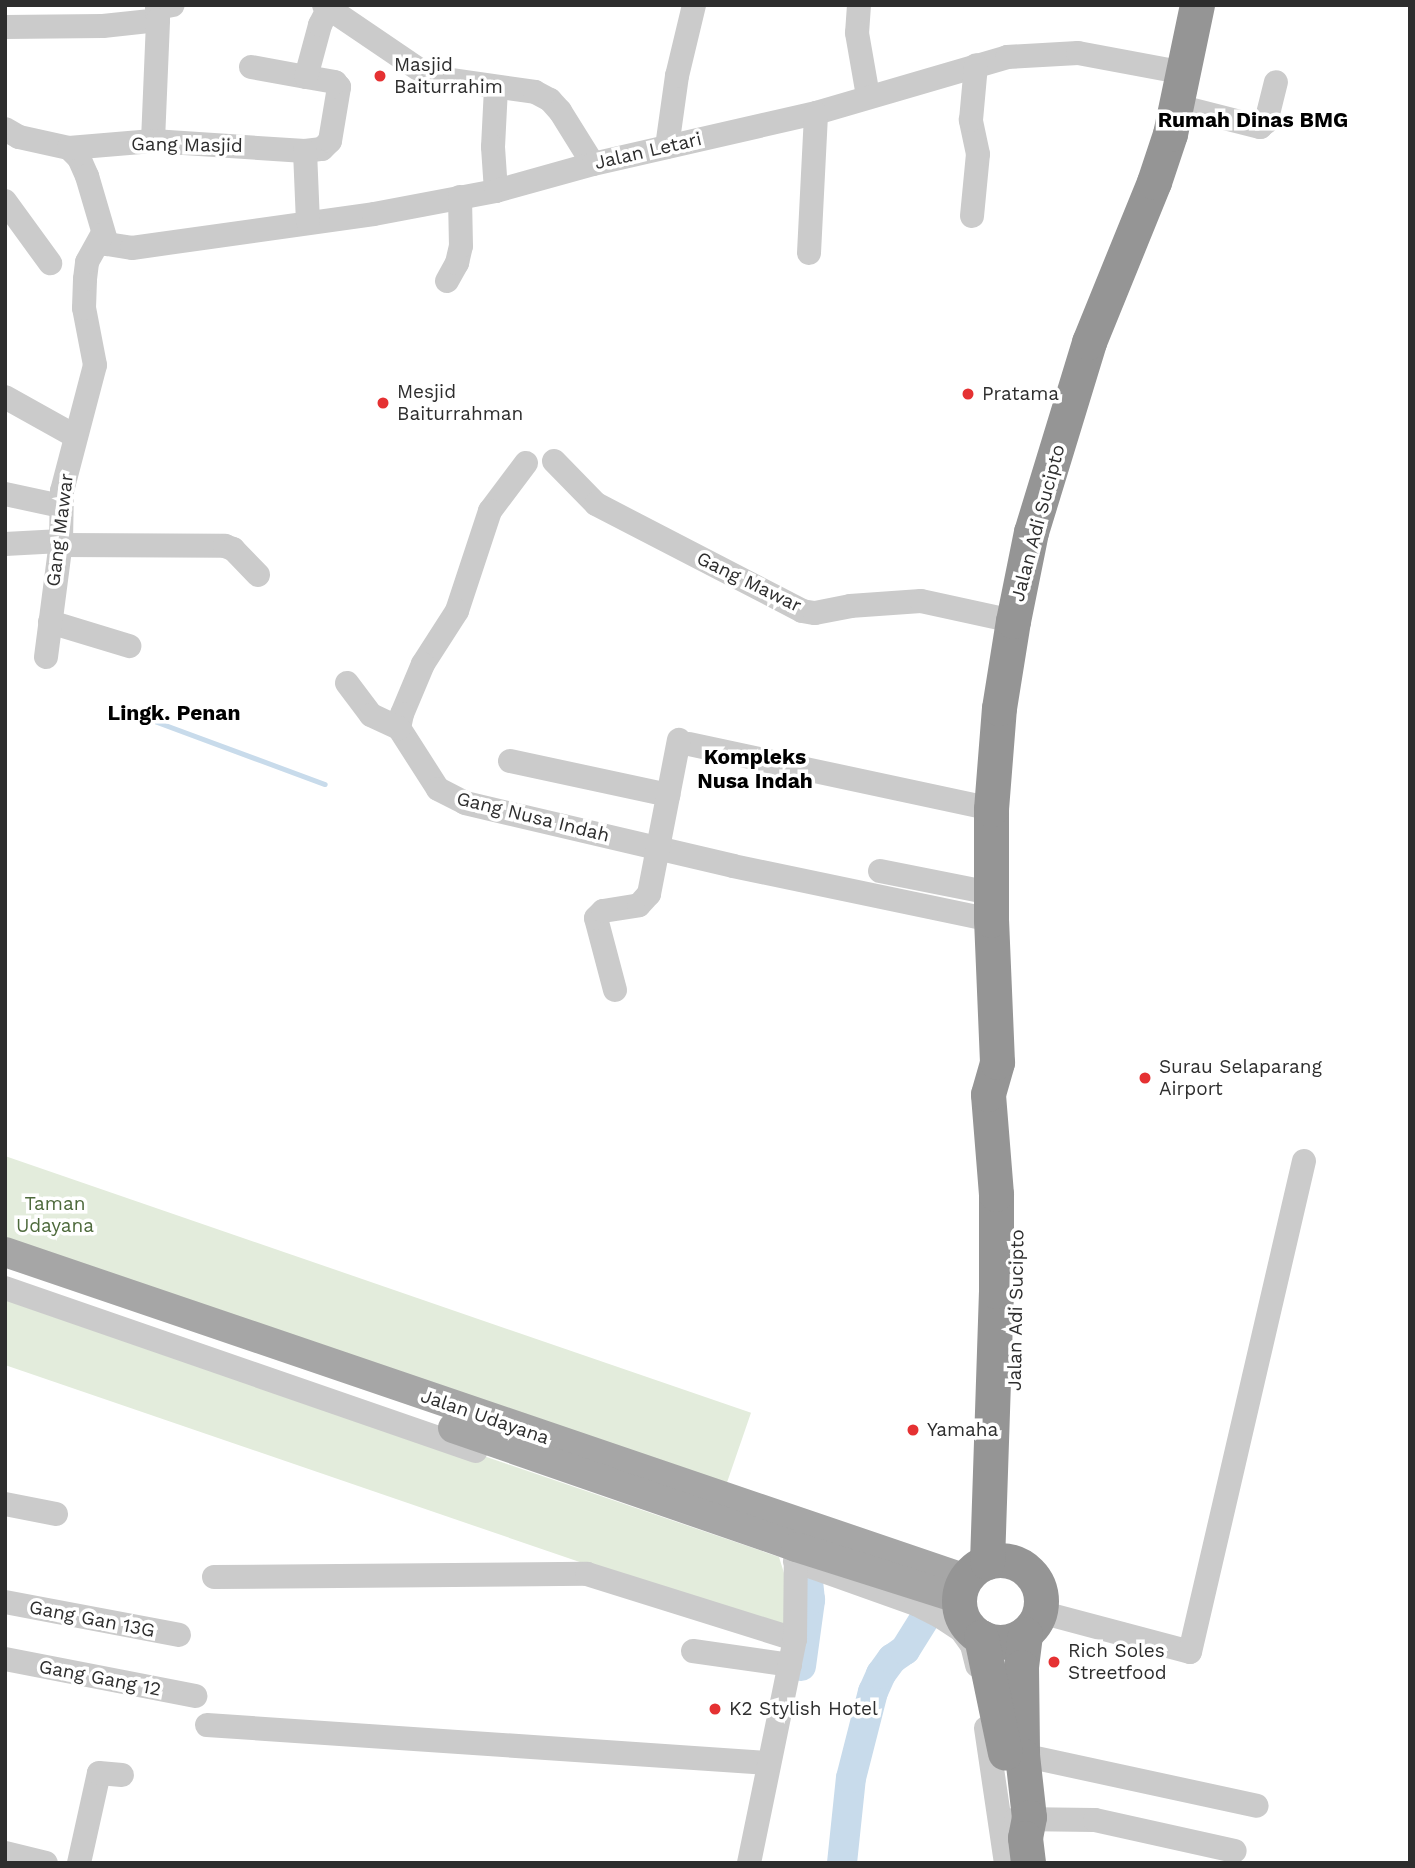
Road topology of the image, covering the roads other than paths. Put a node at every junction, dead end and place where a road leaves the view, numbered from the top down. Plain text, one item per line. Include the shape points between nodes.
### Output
1 (694, 5) edge
2 (859, 5) edge
3 (1197, 5) edge
4 (327, 6) edge
5 (161, 10) edge
6 (5, 27) edge
7 (976, 65) junction
8 (251, 68) dead end
9 (306, 77) junction
10 (1168, 78) junction
11 (1276, 82) dead end
12 (496, 88) junction
13 (868, 96) junction
14 (816, 113) junction
15 (5, 130) edge
16 (153, 141) junction
17 (667, 147) junction
18 (69, 148) junction
19 (305, 151) junction
20 (593, 164) junction
21 (496, 191) junction
22 (460, 197) junction
23 (5, 201) edge
24 (972, 216) dead end
25 (308, 222) junction
26 (105, 239) junction
27 (809, 253) dead end
28 (50, 262) dead end
29 (447, 281) dead end
30 (5, 397) edge
31 (75, 436) junction
32 (554, 461) dead end
33 (526, 463) dead end
34 (5, 494) edge
35 (61, 506) junction
36 (60, 543) junction
37 (5, 544) edge
38 (258, 575) dead end
39 (1013, 621) junction
40 (50, 622) junction
41 (129, 646) dead end
42 (46, 657) dead end
43 (347, 683) dead end
44 (399, 728) junction
45 (510, 761) dead end
46 (668, 795) junction
47 (981, 807) junction
48 (656, 847) junction
49 (880, 871) dead end
50 (991, 906) junction
51 (615, 990) dead end
52 (1304, 1161) dead end
53 (5, 1252) edge
54 (5, 1273) edge
55 (51, 1278) junction
56 (5, 1288) edge
57 (5, 1504) edge
58 (56, 1514) dead end
59 (796, 1554) junction
60 (980, 1575) junction
61 (214, 1577) dead end
62 (5, 1602) edge
63 (1032, 1623) junction
64 (179, 1636) dead end
65 (981, 1637) junction
66 (795, 1639) junction
67 (693, 1651) dead end
68 (5, 1659) edge
69 (790, 1665) junction
70 (195, 1696) dead end
71 (207, 1725) dead end
72 (1022, 1755) junction
73 (769, 1763) junction
74 (122, 1775) dead end
75 (1257, 1806) dead end
76 (1021, 1840) edge
77 (1235, 1852) dead end
78 (5, 1853) edge
79 (46, 1863) edge
80 (79, 1863) edge
81 (749, 1863) edge

1 - 17 street
2 - 13 street via 857,33
3 - 10 highway, Jalan Adi Sucipto
4 - 9 street
4 - 12 street via 430,76
5 - 6 street via 103,26
5 - 16 street
7 - 10 street, Jalan Letari via 1007,57 1078,53
7 - 13 street, Jalan Letari
7 - 24 street via 971,120 978,154
8 - 9 street
9 - 19 street via 335,82 339,91 330,141 322,149
10 - 11 street, Jalan Letari via 1260,127 1266,121
10 - 39 highway, Jalan Adi Sucipto via 1154,183 1089,342 1031,532
12 - 20 street via 536,92 550,100
12 - 21 street
13 - 14 street, Jalan Letari
14 - 17 street, Jalan Letari
14 - 27 street
15 - 18 street, Gang Masjid
16 - 18 street, Gang Masjid
16 - 19 street, Gang Masjid
17 - 20 street, Jalan Letari
18 - 26 street via 87,176
19 - 25 street
20 - 21 street, Jalan Letari
21 - 22 street, Jalan Letari
22 - 25 street, Jalan Letari
22 - 29 street via 461,246
23 - 28 street
25 - 26 street, Jalan Letari via 132,248
26 - 31 street, Gang Mawar via 87,262 85,307 95,365
30 - 31 street
31 - 35 street, Gang Mawar
32 - 39 street, Gang Mawar via 596,504 802,611 921,601
33 - 44 street via 490,511 457,611 423,664
34 - 35 street
35 - 36 street, Gang Mawar
36 - 37 street
36 - 38 street via 225,545
36 - 40 street, Gang Mawar
39 - 47 highway, Jalan Adi Sucipto
40 - 41 street
40 - 42 street, Gang Mawar
43 - 44 street via 371,715
44 - 48 street, Gang Nusa Indah via 438,789 449,797
45 - 46 street
46 - 47 street via 684,742
46 - 48 street
47 - 50 highway, Jalan Adi Sucipto
48 - 50 street, Gang Nusa Indah
48 - 51 street via 652,885 645,900 603,911 596,918
49 - 50 street
50 - 60 highway, Jalan Adi Sucipto via 997,1062 1011,1094 1018,1293
52 - 63 street via 1190,1652
53 - 55 main road, Jalan Udayana
54 - 55 main road, Jalan Udayana
55 - 59 main road, Jalan Udayana
55 - 60 main road, Jalan Udayana
56 - 59 street
57 - 58 street
59 - 60 main road, Jalan Udayana
59 - 66 street
59 - 76 street via 915,1604 961,1630 972,1645
60 - 63 highway via 1021,1565 1035,1579 1041,1598
60 - 65 highway via 963,1618
61 - 66 street via 587,1574
62 - 64 street, Gang Gan 13G
63 - 65 highway via 1006,1642
63 - 72 highway via 1021,1667
65 - 76 highway
66 - 69 street
67 - 69 street
68 - 70 street, Gang Gang 12
69 - 73 street
71 - 73 street
72 - 75 street
72 - 76 highway
73 - 81 street
74 - 80 street via 99,1773
76 - 77 street via 1096,1819
78 - 79 street

